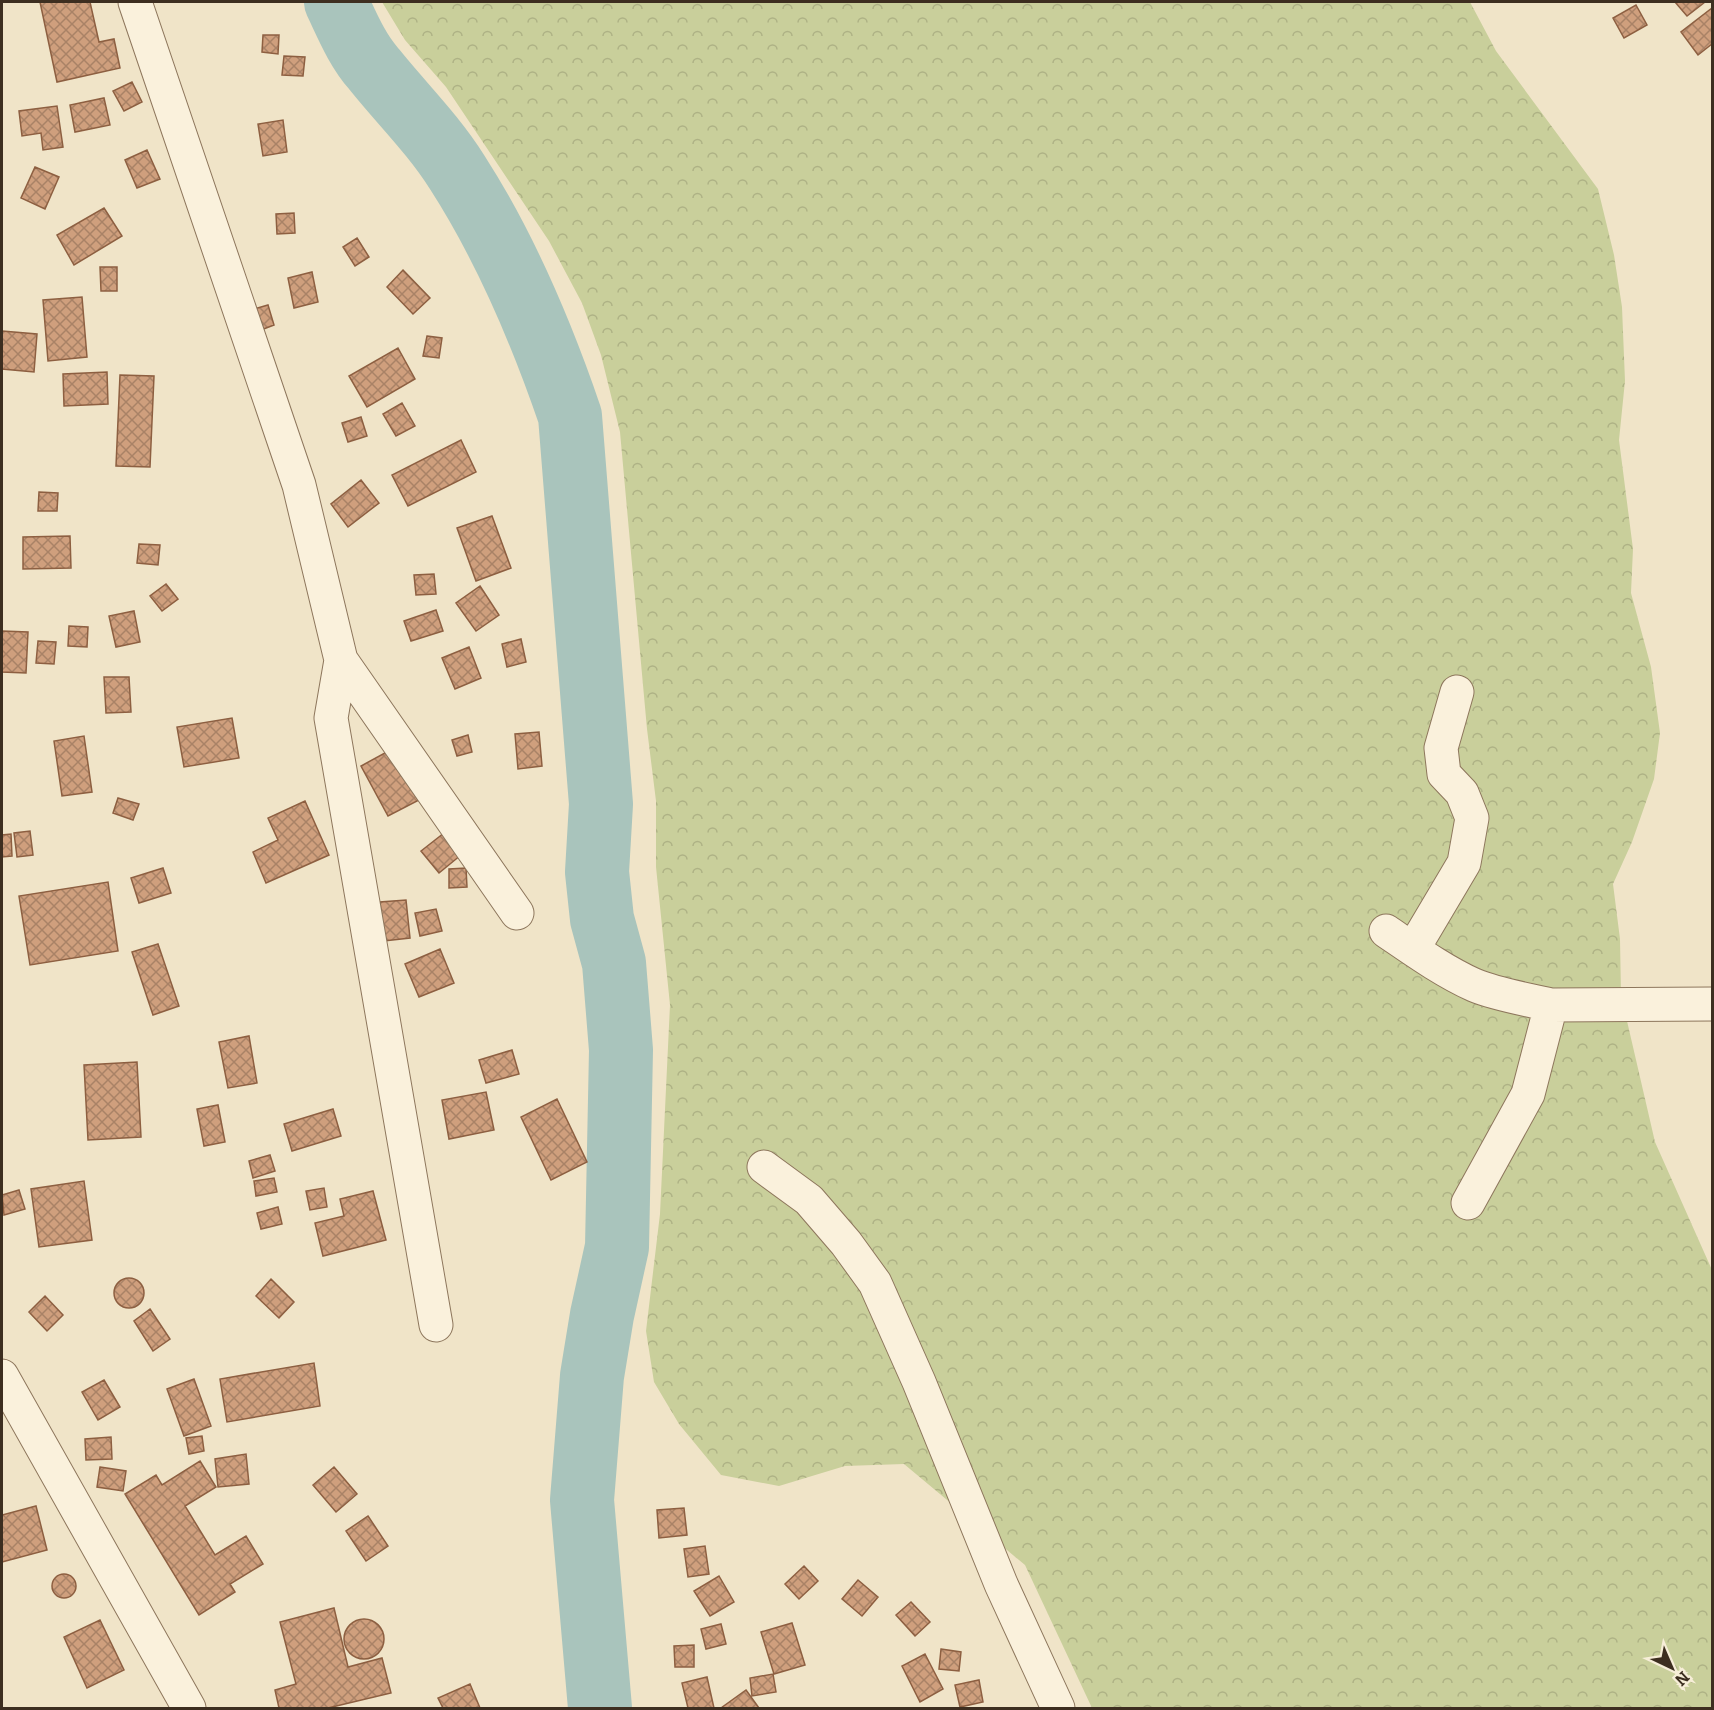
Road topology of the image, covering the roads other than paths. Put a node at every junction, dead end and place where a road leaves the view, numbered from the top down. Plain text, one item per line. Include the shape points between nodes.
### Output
1 (135, 2) edge
2 (341, 660) junction
3 (1457, 692) dead end
4 (517, 913) dead end
5 (1386, 931) dead end
6 (1413, 949) junction
7 (1713, 1004) edge
8 (1551, 1005) junction
9 (764, 1167) dead end
10 (1468, 1203) dead end
11 (436, 1325) dead end
12 (2, 1376) edge
13 (189, 1708) edge
14 (1058, 1708) edge

1 - 2 street via 300,485
2 - 4 street
2 - 11 street via 331,718
3 - 6 street via 1441,748 1444,774 1462,794 1472,818 1464,863
5 - 6 street
6 - 8 street via 1473,985
7 - 8 street
8 - 10 street via 1528,1095
9 - 14 street via 809,1200 875,1283 1001,1584
12 - 13 street

